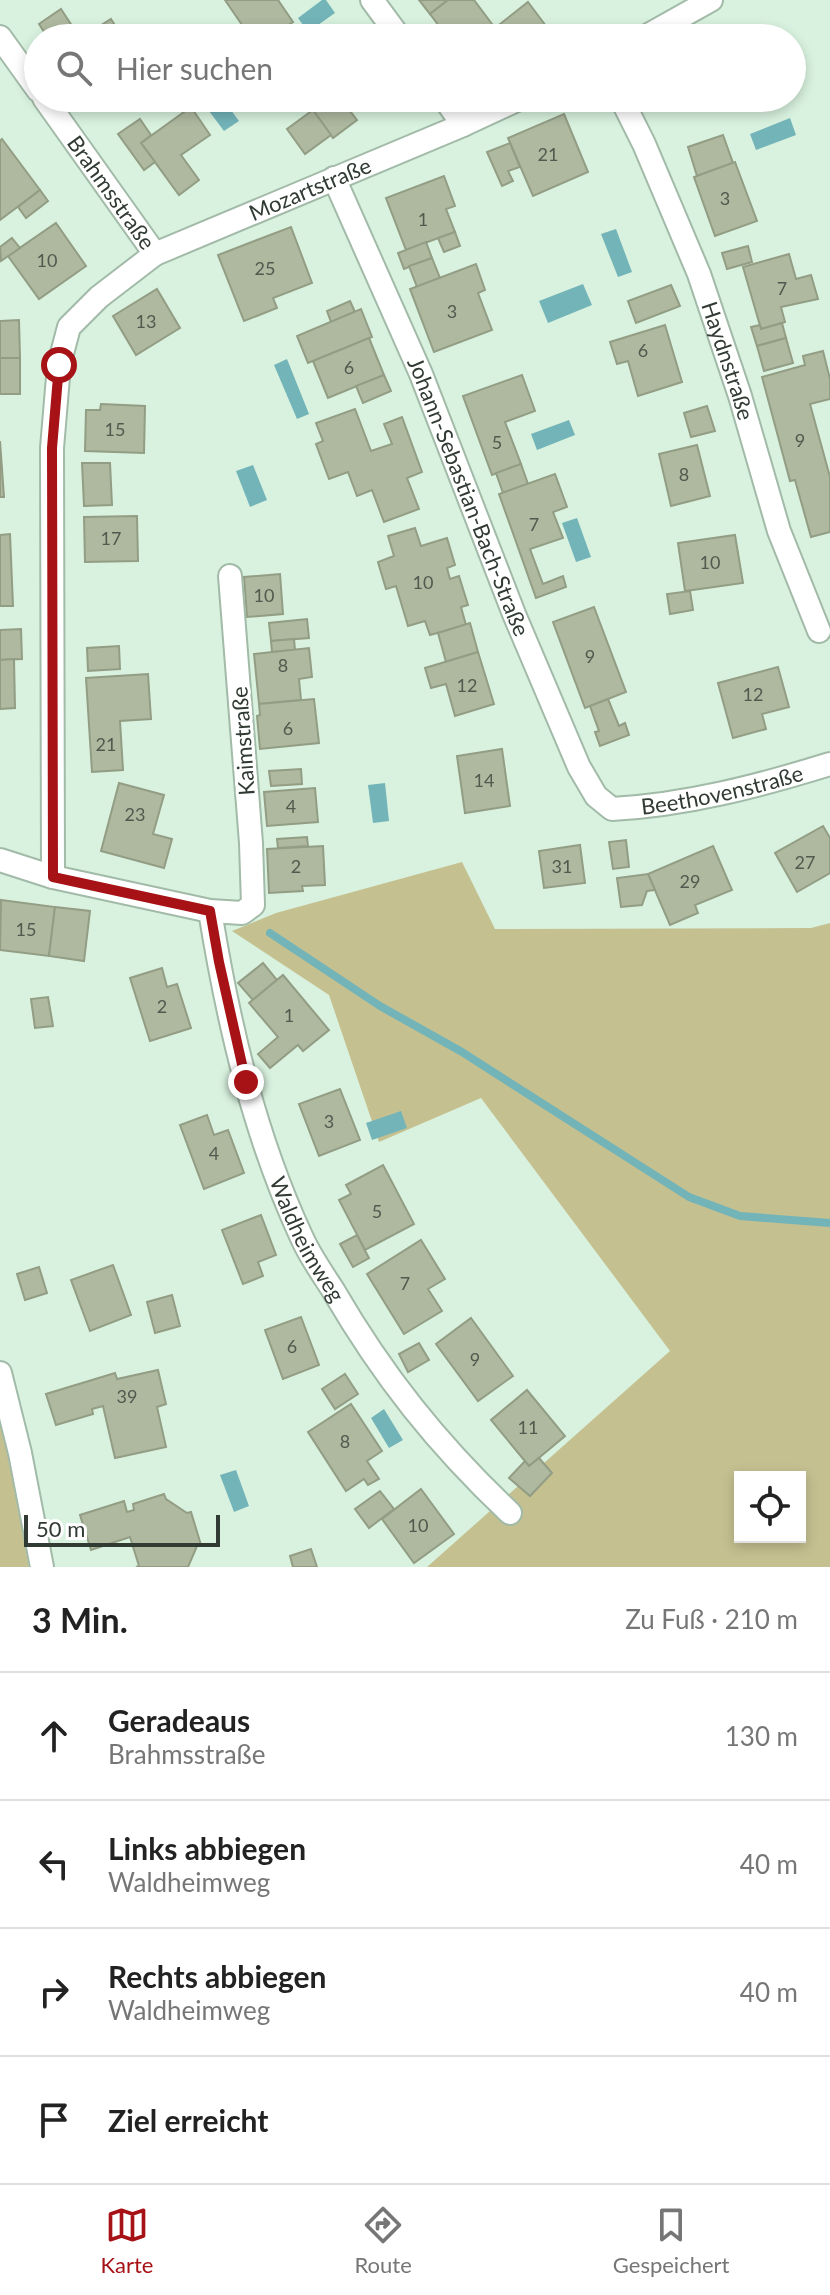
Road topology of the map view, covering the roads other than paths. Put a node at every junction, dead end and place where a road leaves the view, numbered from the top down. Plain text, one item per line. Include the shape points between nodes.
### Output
1 (372, 0) edge
2 (711, 0) edge
3 (390, 24) edge
4 (668, 24) edge
5 (0, 37) edge
6 (24, 70) edge
7 (54, 112) edge
8 (454, 112) edge
9 (491, 112) edge
10 (628, 112) edge
11 (463, 125) junction
12 (334, 178) junction
13 (155, 254) junction
14 (230, 576) dead end
15 (819, 631) dead end
16 (830, 764) edge
17 (612, 809) joint
18 (0, 860) edge
19 (53, 877) junction
20 (210, 911) junction
21 (0, 1373) edge
22 (510, 1513) dead end
23 (42, 1567) edge

1 - 3 street
2 - 4 street
5 - 6 street
7 - 13 street, Brahmsstraße
8 - 11 street
9 - 11 street, Mozartstraße
10 - 15 street, Haydnstraße via 699,274 779,531
11 - 12 street, Mozartstraße
12 - 13 street, Mozartstraße
12 - 17 street, Johann-Sebastian-Bach-Straße via 421,374 579,767 596,796
13 - 19 street, Brahmsstraße via 69,327 59,365 52,464
14 - 20 street, Kaimstraße via 253,905 242,913
16 - 17 street, Beethovenstraße via 704,798
18 - 19 street
19 - 20 street
20 - 22 street, Waldheimweg via 246,1082 303,1240 357,1332 414,1411 460,1466
21 - 23 street

